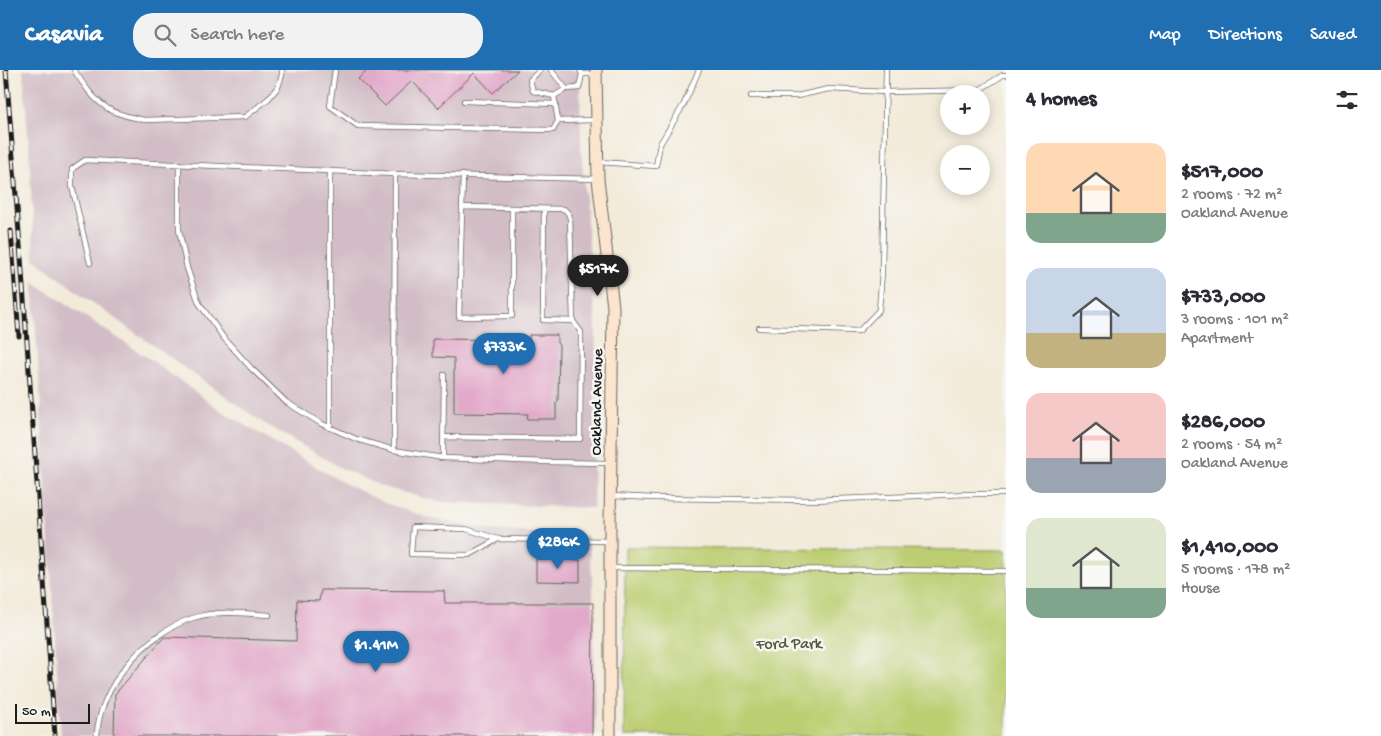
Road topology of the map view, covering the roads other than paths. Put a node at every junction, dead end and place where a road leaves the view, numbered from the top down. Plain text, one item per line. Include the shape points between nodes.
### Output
1 (74, 70) edge
2 (282, 70) edge
3 (335, 70) edge
4 (540, 70) edge
5 (551, 70) edge
6 (699, 70) edge
7 (886, 70) edge
8 (581, 72) edge
9 (596, 72) edge
10 (1006, 75) edge
11 (566, 89) junction
12 (885, 92) junction
13 (554, 96) junction
14 (751, 96) dead end
15 (464, 102) dead end
16 (556, 104) junction
17 (597, 120) junction
18 (558, 121) junction
19 (597, 162) junction
20 (178, 164) junction
21 (330, 171) junction
22 (395, 174) junction
23 (463, 175) junction
24 (598, 179) junction
25 (462, 207) junction
26 (512, 208) junction
27 (544, 209) junction
28 (90, 262) dead end
29 (573, 321) junction
30 (759, 328) dead end
31 (444, 375) dead end
32 (330, 428) junction
33 (443, 437) junction
34 (394, 450) junction
35 (443, 458) junction
36 (611, 463) junction
37 (1006, 494) edge
38 (610, 496) junction
39 (498, 539) junction
40 (610, 541) junction
41 (610, 568) junction
42 (1006, 571) edge
43 (269, 615) dead end
44 (97, 736) edge
45 (610, 736) edge

1 - 2 lane via 89,92 108,109 144,120 245,117 278,87
3 - 18 lane via 330,106 358,126 553,130
4 - 13 lane via 530,80 533,91
5 - 11 lane
6 - 19 lane via 684,104 660,144 656,166
7 - 12 lane
8 - 9 lane
8 - 11 lane via 579,88
9 - 17 street, Oakland Avenue
10 - 12 lane via 979,90
11 - 13 lane
12 - 14 lane via 829,89 797,96
12 - 30 lane via 879,310 860,331
13 - 16 lane
15 - 16 lane
16 - 18 lane
17 - 18 lane
17 - 19 street, Oakland Avenue
19 - 24 street, Oakland Avenue
20 - 21 lane
20 - 28 lane via 85,160 72,169 72,186
20 - 32 lane via 179,230 186,268 199,303 223,337 286,402
21 - 22 lane
21 - 32 lane
22 - 23 lane
22 - 34 lane
23 - 24 lane
23 - 25 lane
24 - 36 street, Oakland Avenue via 613,308
25 - 26 lane
25 - 26 lane via 459,317 512,316
26 - 27 lane
27 - 29 lane via 564,209 570,218
27 - 29 lane via 543,320
29 - 33 lane via 581,332 580,439
31 - 33 lane
32 - 34 lane via 356,440
33 - 35 lane
34 - 35 lane
35 - 36 lane
36 - 38 street, Oakland Avenue
37 - 38 lane via 812,500
38 - 40 street, Oakland Avenue
39 - 39 lane via 469,555 411,554 413,528 466,529
39 - 40 lane
40 - 41 street, Oakland Avenue
41 - 42 lane
41 - 45 street, Oakland Avenue
43 - 44 lane via 212,614 192,618 161,634 134,658 114,682 101,711

